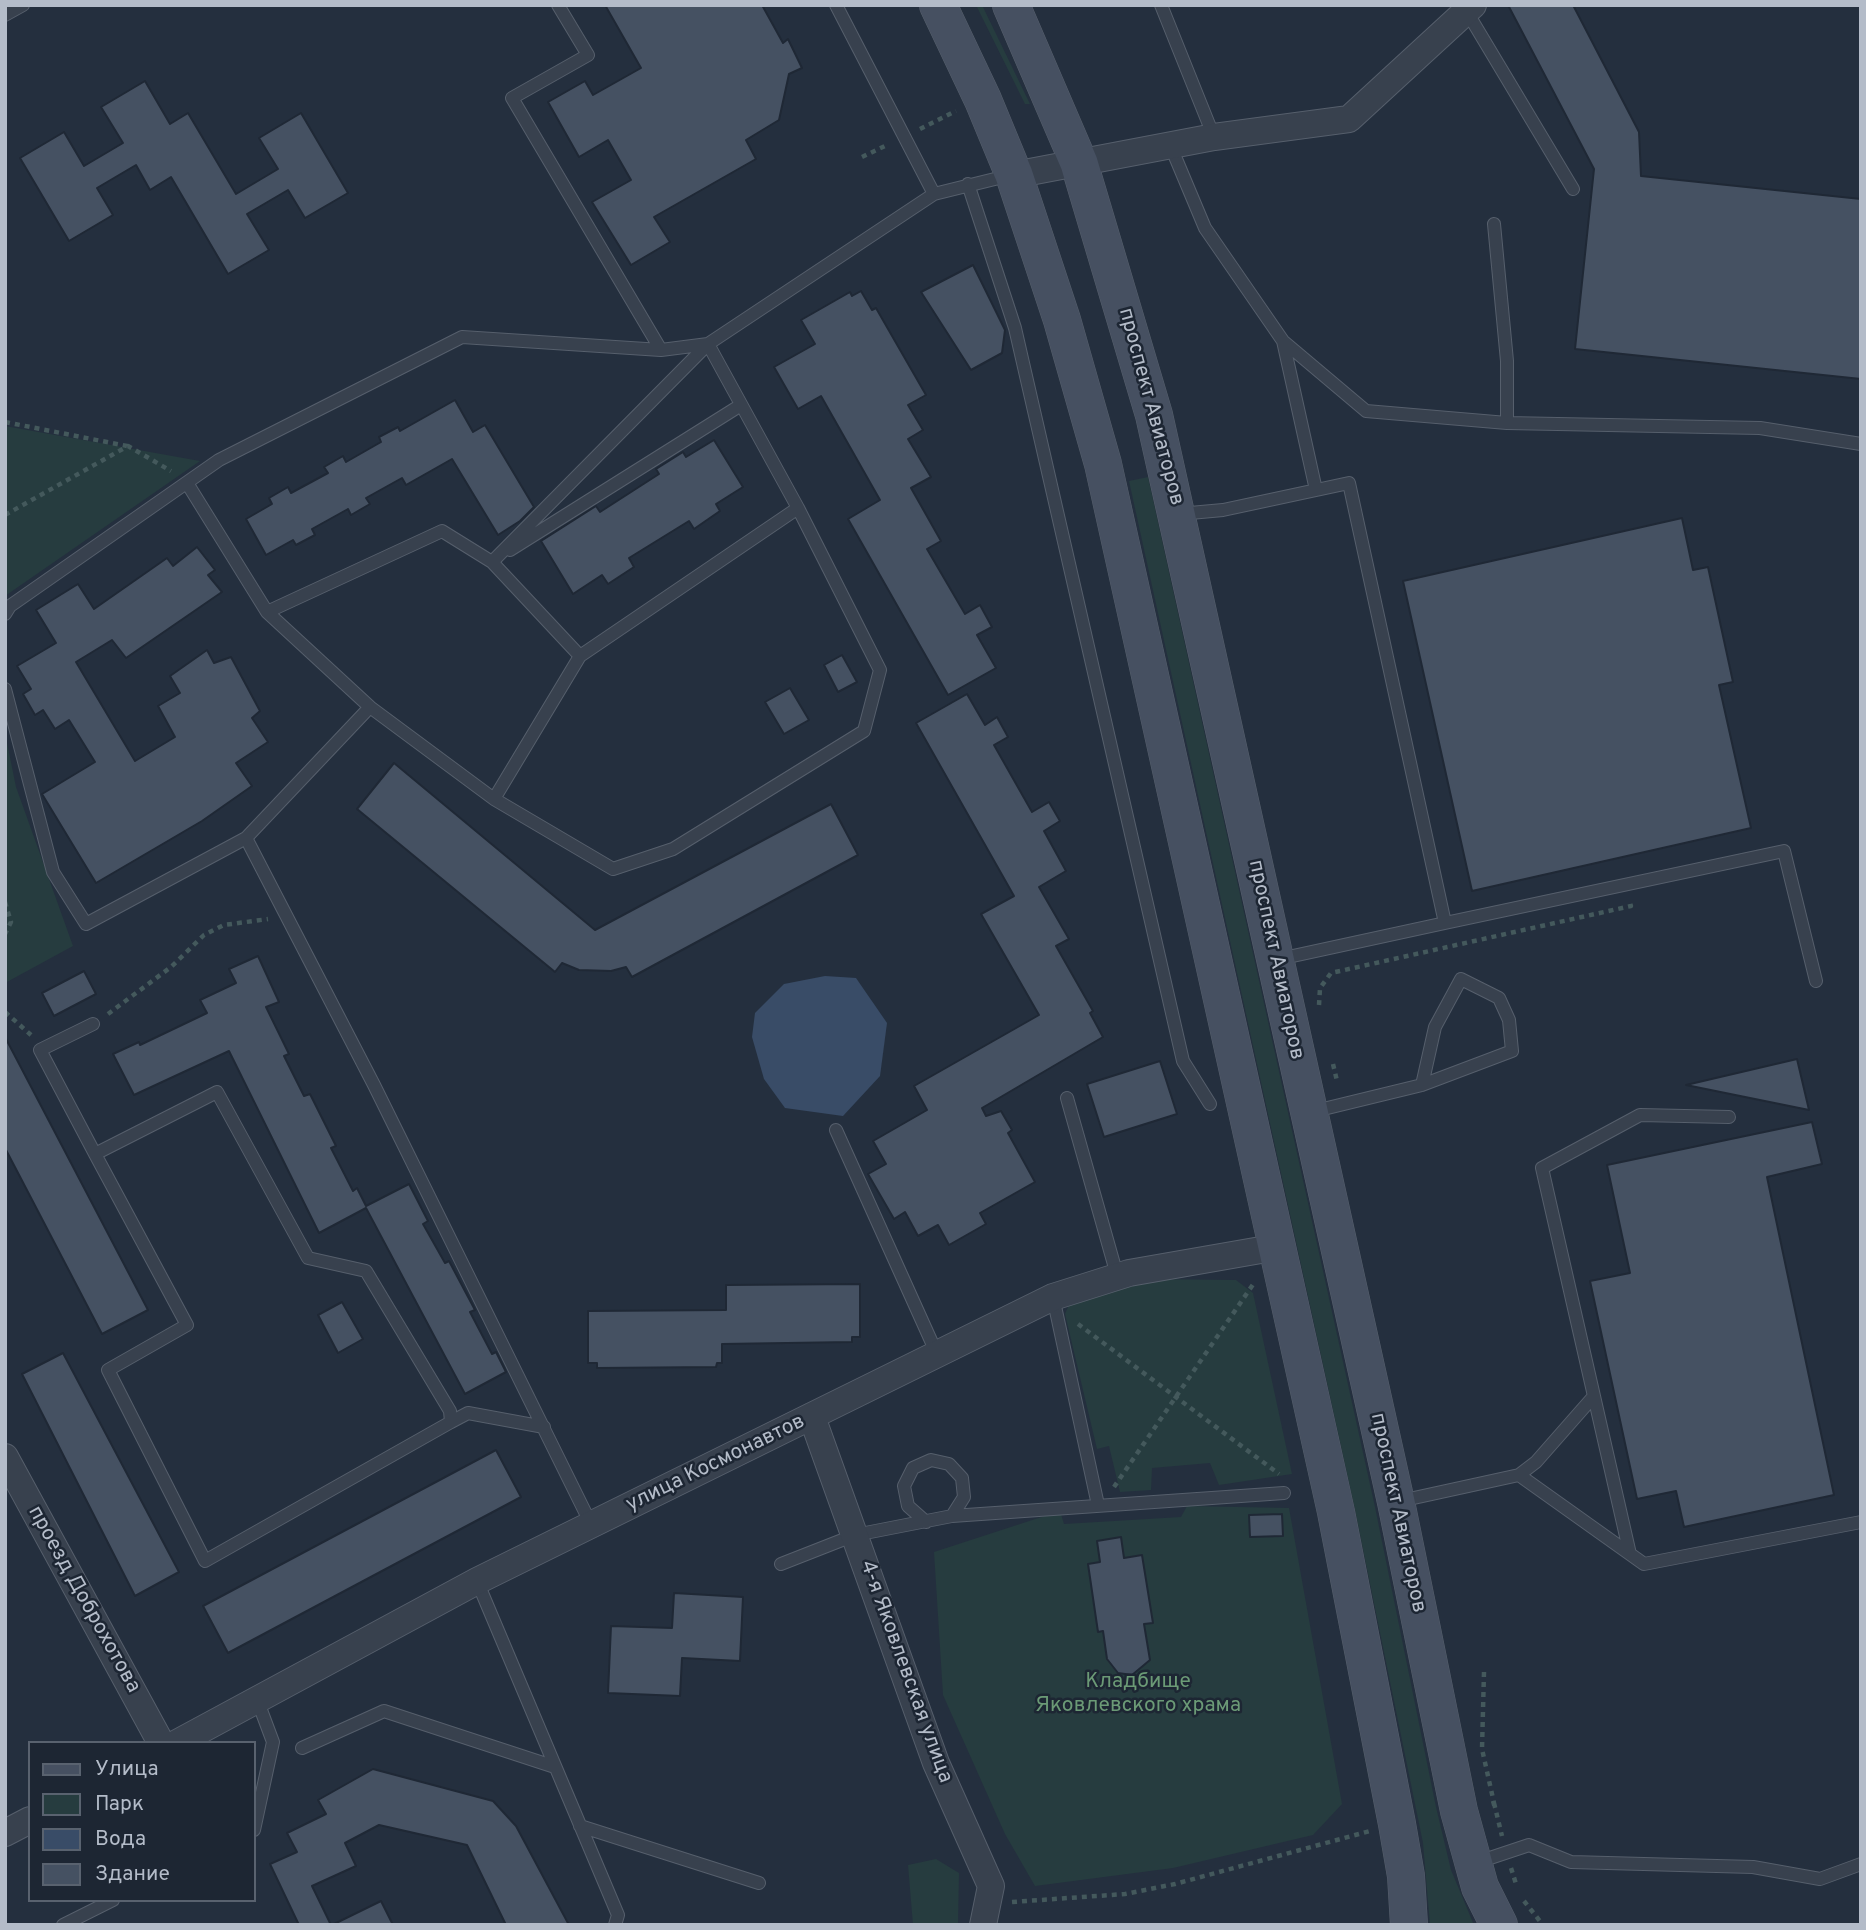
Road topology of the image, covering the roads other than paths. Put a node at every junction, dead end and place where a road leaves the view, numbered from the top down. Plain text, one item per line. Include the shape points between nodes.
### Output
1 (23, 5) edge
2 (558, 5) edge
3 (836, 5) edge
4 (938, 5) edge
5 (1012, 5) edge
6 (1161, 5) edge
7 (1470, 8) edge
8 (5, 15) edge
9 (1214, 137) junction
10 (1171, 146) junction
11 (1079, 163) junction
12 (1014, 175) junction
13 (968, 184) junction
14 (1573, 189) dead end
15 (934, 194) junction
16 (1494, 224) dead end
17 (1283, 341) junction
18 (708, 344) junction
19 (661, 350) junction
20 (741, 405) junction
21 (1507, 423) junction
22 (1861, 444) edge
23 (188, 482) junction
24 (1315, 490) junction
25 (798, 508) junction
26 (1178, 514) junction
27 (492, 562) junction
28 (267, 612) junction
29 (5, 614) edge
30 (580, 656) junction
31 (5, 689) edge
32 (370, 706) junction
33 (494, 799) junction
34 (246, 838) junction
35 (1445, 923) junction
36 (1275, 960) junction
37 (1816, 981) dead end
38 (93, 1024) road end
39 (1422, 1085) junction
40 (1067, 1098) dead end
41 (1210, 1104) dead end
42 (1307, 1113) junction
43 (1729, 1118) dead end
44 (836, 1130) dead end
45 (95, 1154) junction
46 (1278, 1248) junction
47 (1117, 1275) junction
48 (1054, 1302) junction
49 (937, 1354) junction
50 (1594, 1396) junction
51 (812, 1418) junction
52 (451, 1422) junction
53 (544, 1427) junction
54 (5, 1457) edge
55 (1518, 1475) junction
56 (13, 1491) edge
57 (1284, 1493) road end
58 (1396, 1502) junction
59 (1098, 1505) junction
60 (952, 1516) junction
61 (926, 1522) junction
62 (1861, 1522) edge
63 (591, 1524) junction
64 (855, 1535) junction
65 (1630, 1554) junction
66 (781, 1564) dead end
67 (477, 1581) junction
68 (258, 1702) junction
69 (160, 1741) edge
70 (181, 1741) edge
71 (302, 1748) dead end
72 (555, 1767) junction
73 (28, 1821) edge
74 (256, 1821) edge
75 (580, 1826) junction
76 (5, 1833) edge
77 (1471, 1864) junction
78 (1861, 1864) edge
79 (759, 1884) dead end
80 (109, 1902) edge
81 (986, 1914) edge
82 (63, 1925) edge
83 (615, 1925) edge
84 (1409, 1925) edge
85 (1499, 1925) edge

1 - 8 lane
2 - 19 lane via 588,55 512,98
3 - 15 lane
4 - 12 main road
5 - 11 main road, проспект Авиаторов
6 - 9 lane
7 - 9 street via 1349,119
7 - 14 lane
9 - 10 street
10 - 11 street
10 - 17 lane via 1205,228
11 - 12 street
11 - 26 main road, проспект Авиаторов via 1122,299
12 - 13 lane
12 - 46 main road via 1103,464
13 - 15 lane
13 - 41 lane via 1015,328 1184,1061
15 - 18 lane
16 - 21 lane via 1507,361
17 - 21 lane via 1366,411
17 - 24 lane
18 - 19 lane
18 - 20 lane
18 - 27 lane
19 - 23 lane via 462,337 219,460
20 - 25 lane
20 - 27 lane
21 - 22 lane via 1760,428
23 - 28 lane
23 - 29 lane via 10,606
24 - 26 lane via 1223,510
24 - 35 lane via 1349,482
25 - 30 lane
25 - 33 lane via 880,670 864,731 673,849 613,869
26 - 36 main road, проспект Авиаторов
27 - 28 lane via 443,531
27 - 30 lane
28 - 32 lane
30 - 33 lane
31 - 34 lane via 53,872 86,925
32 - 33 lane
32 - 34 lane
34 - 53 lane
35 - 36 lane
35 - 37 lane via 1784,851
36 - 42 main road, проспект Авиаторов
38 - 45 lane via 40,1050
39 - 39 lane via 1511,1051 1509,1020 1499,998 1461,979 1435,1027
39 - 42 lane
40 - 47 lane
42 - 58 main road, проспект Авиаторов
43 - 50 lane via 1640,1115 1542,1168
44 - 49 lane
45 - 52 lane via 217,1093 308,1258 366,1271 450,1411
45 - 52 lane via 187,1325 108,1370 205,1560
46 - 47 street, улица Космонавтов
46 - 84 main road via 1336,1512 1394,1811
47 - 48 street, улица Космонавтов
48 - 49 street, улица Космонавтов
48 - 59 lane
49 - 51 street, улица Космонавтов
50 - 55 lane via 1536,1462
50 - 65 lane
51 - 63 street, улица Космонавтов
51 - 64 street, 4-я Яковлевская улица
52 - 53 lane via 468,1413
53 - 63 lane
54 - 56 street, проезд Доброхотова
55 - 58 lane
55 - 65 lane
56 - 69 street, проезд Доброхотова
57 - 59 lane
58 - 77 main road, проспект Авиаторов
59 - 60 lane
60 - 61 lane
60 - 61 lane via 964,1497 962,1478 950,1464 931,1460 913,1468 904,1486 908,1506
61 - 64 lane
62 - 65 lane via 1644,1564
63 - 67 street, улица Космонавтов
64 - 66 lane
64 - 81 street, 4-я Яковлевская улица via 936,1763 991,1886
67 - 68 street, улица Космонавтов
67 - 72 lane
68 - 70 street, улица Космонавтов
68 - 74 lane via 273,1742
71 - 72 lane via 384,1711
72 - 75 lane
73 - 76 street
75 - 79 lane
75 - 83 lane via 618,1915
77 - 78 lane via 1529,1845 1571,1862 1753,1867 1821,1879
77 - 85 main road, проспект Авиаторов
80 - 82 lane

